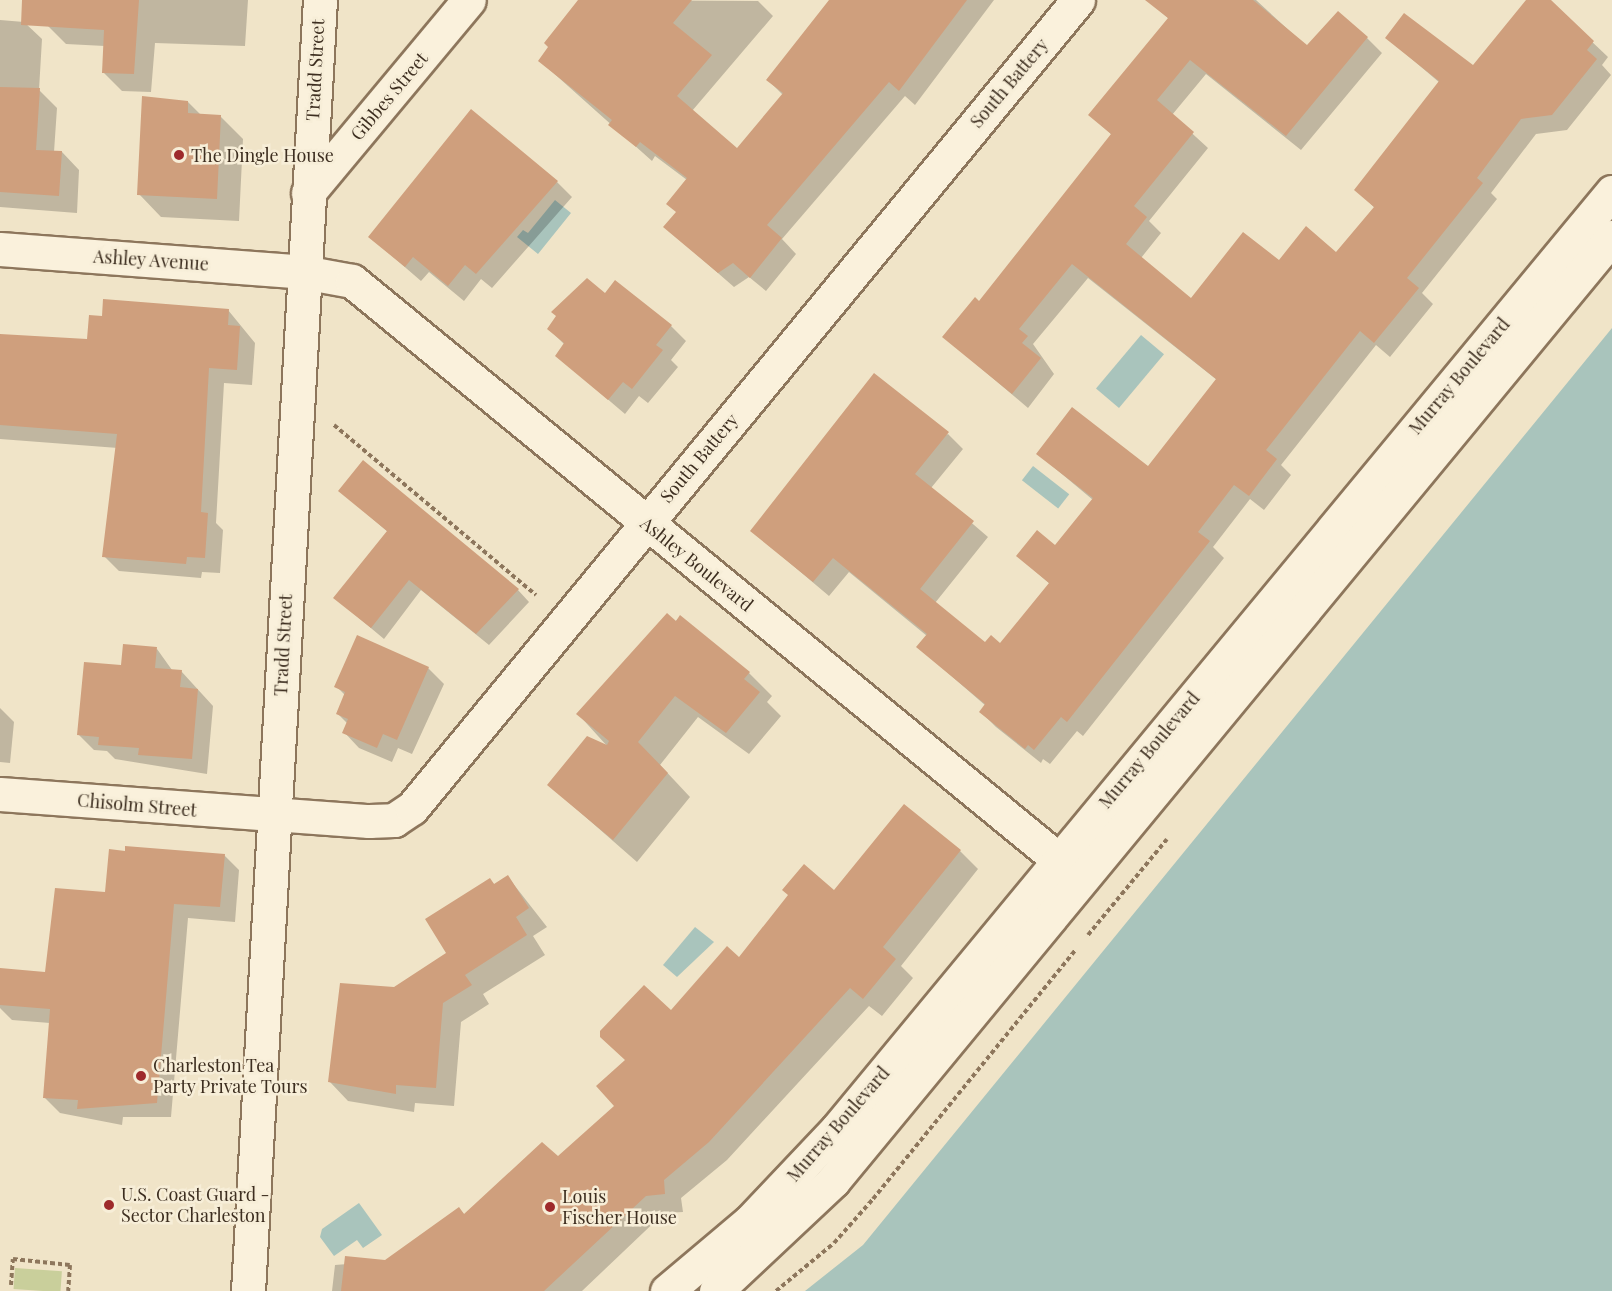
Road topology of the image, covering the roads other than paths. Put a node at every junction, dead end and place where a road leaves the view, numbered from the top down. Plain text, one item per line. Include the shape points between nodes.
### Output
1 (320, 0) edge
2 (469, 0) edge
3 (1078, 0) edge
4 (1612, 192) edge
5 (308, 193) junction
6 (1612, 237) edge
7 (0, 249) edge
8 (303, 272) junction
9 (646, 522) junction
10 (0, 794) edge
11 (274, 816) junction
12 (1070, 869) junction
13 (248, 1291) edge
14 (668, 1291) edge
15 (716, 1291) edge

1 - 5 street, Tradd Street
2 - 5 street, Gibbes Street
3 - 9 street, South Battery
4 - 12 street, Murray Boulevard
5 - 8 street, Tradd Street
6 - 12 street, Murray Boulevard
7 - 8 street, Ashley Avenue
8 - 9 street, Ashley Boulevard via 352,281
8 - 11 street, Tradd Street
9 - 11 street, South Battery via 412,808 394,820
9 - 12 street, Ashley Boulevard
10 - 11 street, Chisolm Street
11 - 13 street, Tradd Street
12 - 14 street, Murray Boulevard via 837,1129 748,1222
12 - 15 street, Murray Boulevard via 833,1181

